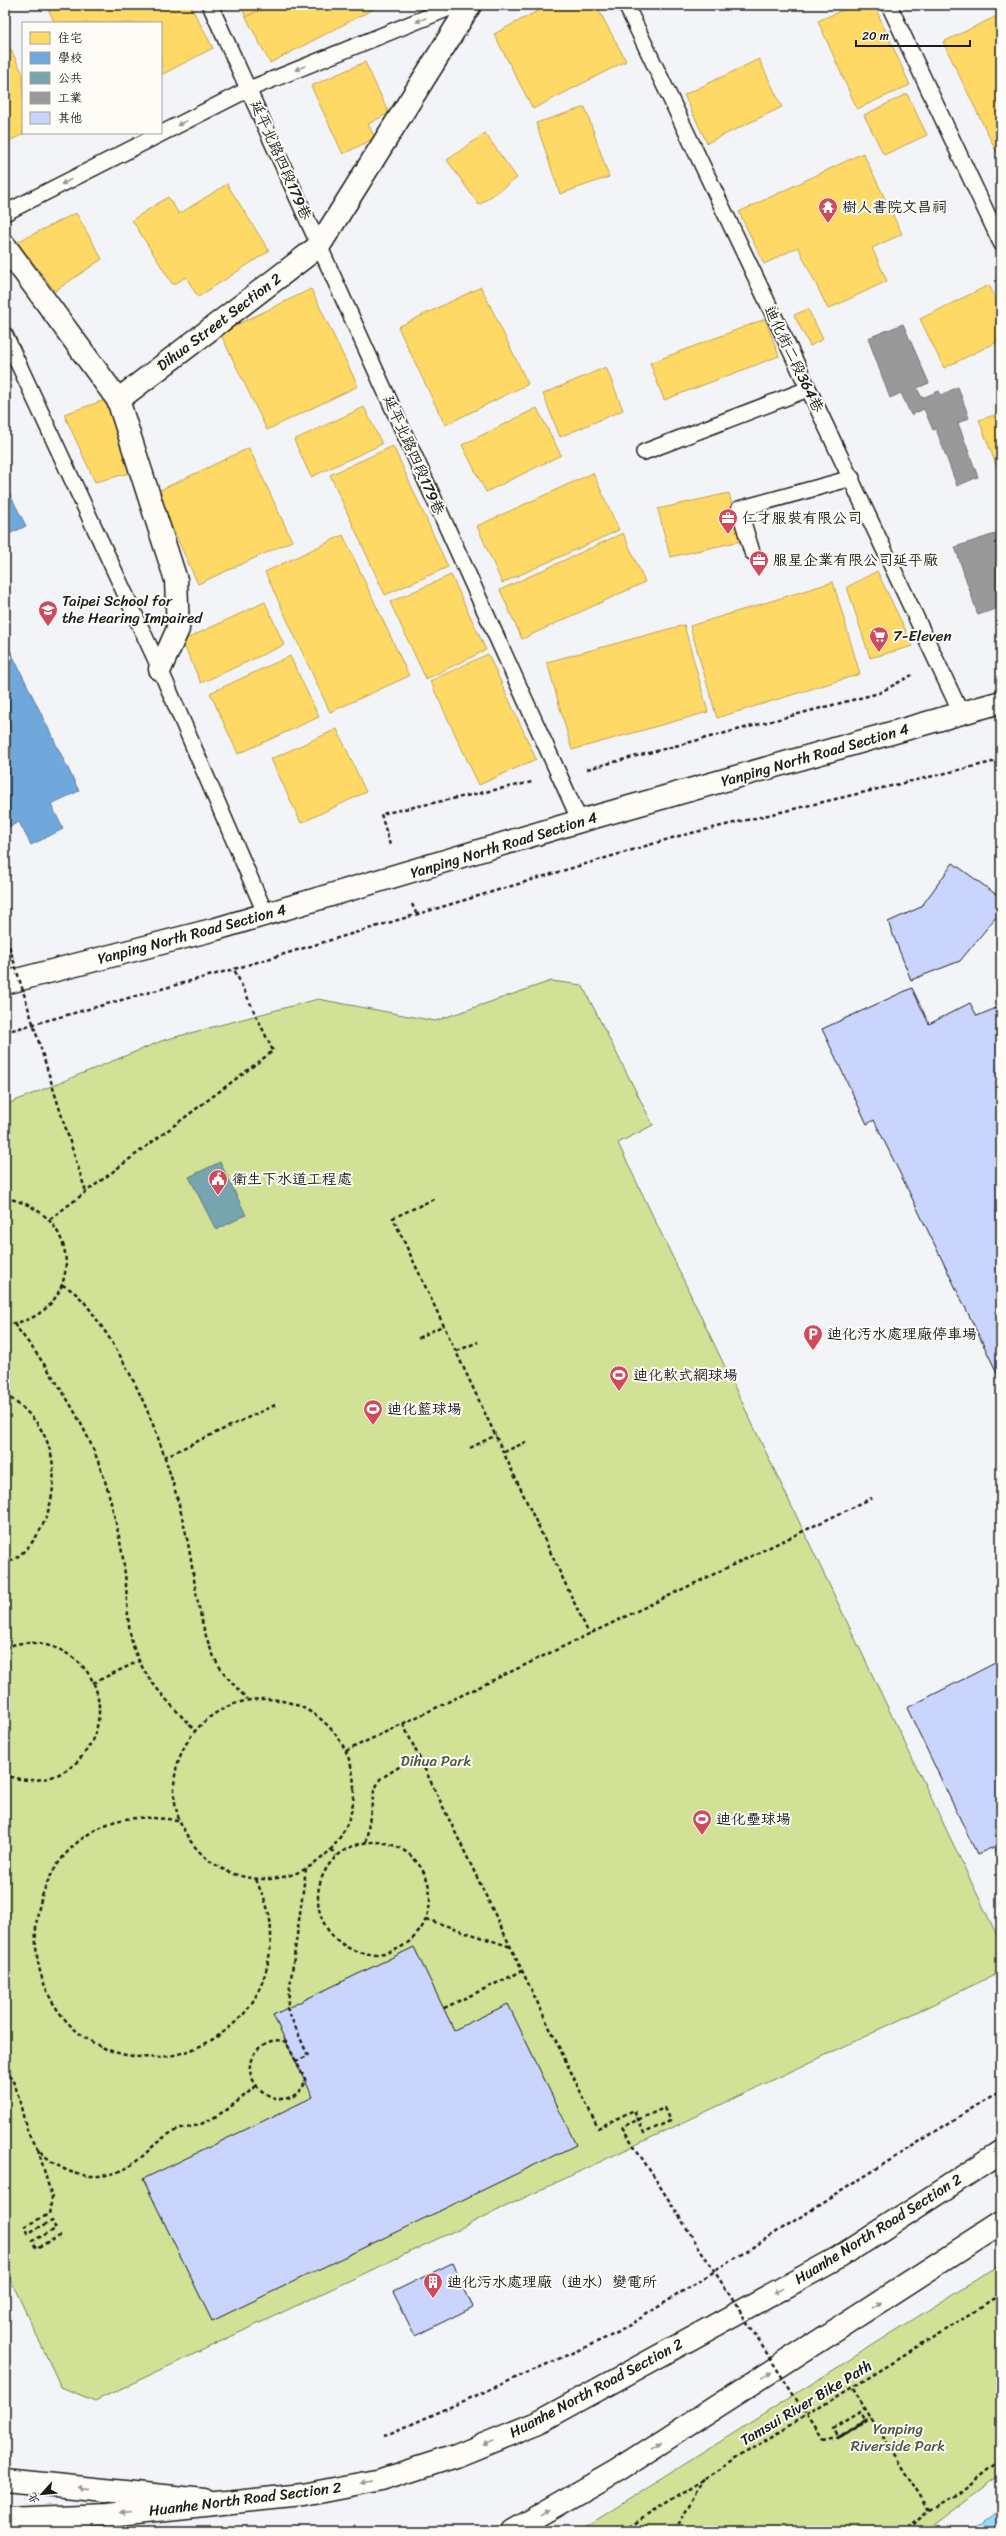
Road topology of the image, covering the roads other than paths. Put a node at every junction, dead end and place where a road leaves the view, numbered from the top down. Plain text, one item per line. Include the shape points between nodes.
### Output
1 (210, 5) edge
2 (457, 5) edge
3 (470, 5) edge
4 (626, 5) edge
5 (889, 5) edge
6 (249, 89) junction
7 (162, 133) edge
8 (160, 134) edge
9 (5, 213) edge
10 (1001, 243) edge
11 (5, 246) edge
12 (319, 246) junction
13 (5, 335) edge
14 (808, 389) junction
15 (118, 400) junction
16 (644, 452) dead end
17 (852, 478) junction
18 (752, 552) dead end
19 (160, 669) junction
20 (1001, 702) edge
21 (961, 713) junction
22 (580, 821) junction
23 (266, 915) junction
24 (5, 983) edge
25 (1001, 2152) edge
26 (1001, 2223) edge
27 (5, 2480) edge
28 (233, 2503) junction
29 (5, 2519) edge
30 (512, 2531) edge

1 - 6 lane, 延平北路四段179巷
2 -> 6 lane
3 - 12 street, Dihua Street Section 2
4 - 14 lane, 迪化街二段364巷
5 - 10 lane
6 -> 7 lane
6 - 12 lane, 延平北路四段179巷
8 -> 9 lane
11 - 15 street
12 - 15 street, Dihua Street Section 2
12 - 22 lane, 延平北路四段179巷
13 - 19 lane
14 - 16 lane
14 - 17 lane, 迪化街二段364巷
15 - 19 street via 176,580 178,629
17 - 18 lane via 739,509
17 - 21 lane, 迪化街二段364巷
19 - 23 lane
20 - 21 street, Yanping North Road Section 4
21 - 22 street, Yanping North Road Section 4
22 - 23 street, Yanping North Road Section 4
23 - 24 street, Yanping North Road Section 4
25 -> 28 street, Huanhe North Road Section 2 via 838,2258 537,2423 456,2456 381,2480 303,2495
30 -> 26 street via 618,2470
28 -> 27 street
28 -> 29 street, Huanhe North Road Section 2 via 108,2515

